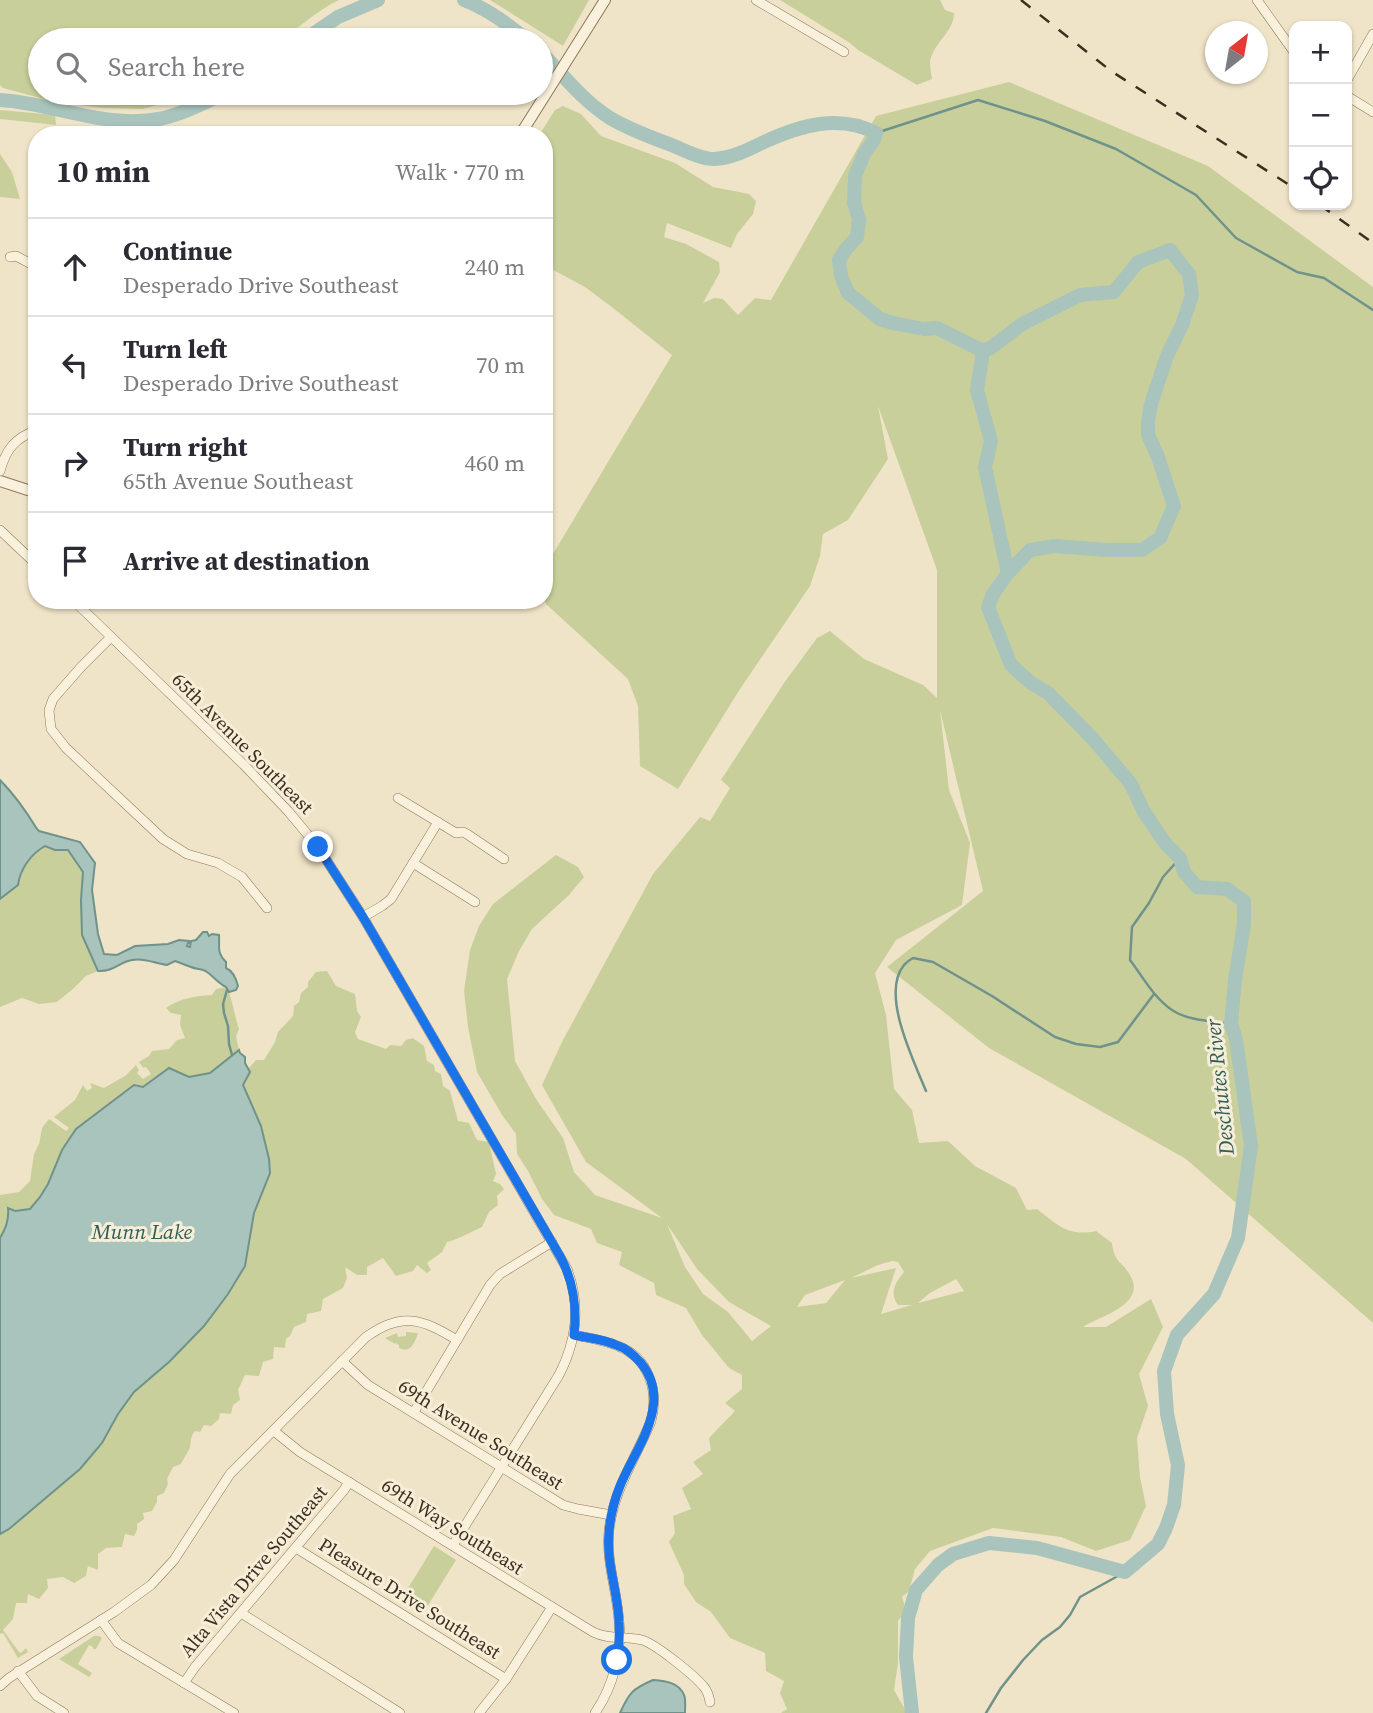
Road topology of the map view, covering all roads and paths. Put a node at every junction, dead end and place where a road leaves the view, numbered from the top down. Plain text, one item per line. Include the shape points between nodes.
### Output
1 (604, 0) edge
2 (756, 0) edge
3 (1257, 0) edge
4 (1373, 34) edge
5 (1289, 45) edge
6 (844, 52) dead end
7 (1352, 71) edge
8 (553, 83) edge
9 (1352, 99) edge
10 (539, 105) edge
11 (1373, 112) edge
12 (526, 126) edge
13 (10, 257) dead end
14 (28, 262) edge
15 (28, 434) edge
16 (0, 471) edge
17 (0, 481) edge
18 (28, 490) edge
19 (0, 530) edge
20 (28, 556) edge
21 (82, 609) edge
22 (111, 637) junction
23 (398, 798) dead end
24 (438, 822) junction
25 (504, 859) dead end
26 (413, 863) junction
27 (475, 902) dead end
28 (267, 908) dead end
29 (363, 917) junction
30 (552, 1242) junction
31 (574, 1335) junction
32 (457, 1340) junction
33 (342, 1362) junction
34 (414, 1412) junction
35 (274, 1431) junction
36 (502, 1467) junction
37 (349, 1482) junction
38 (611, 1516) junction
39 (453, 1545) junction
40 (296, 1548) junction
41 (552, 1607) junction
42 (241, 1613) junction
43 (102, 1620) junction
44 (619, 1637) junction
45 (18, 1671) junction
46 (506, 1679) junction
47 (184, 1683) junction
48 (0, 1686) edge
49 (710, 1702) dead end
50 (64, 1713) edge
51 (234, 1713) edge
52 (400, 1713) edge
53 (479, 1713) edge
54 (595, 1713) edge

1 - 8 street
2 - 6 street
3 - 5 street
4 - 7 street
9 - 11 street
10 - 12 street
13 - 14 street
15 - 16 street via 14,442
17 - 18 street
19 - 20 street
21 - 22 street, 65th Avenue Southeast
22 - 28 street via 53,699 51,729 163,839 242,877
22 - 29 street, 65th Avenue Southeast via 288,811 318,847
23 - 24 street
24 - 25 street via 467,834
24 - 26 street
26 - 27 street
26 - 29 street via 391,899
29 - 30 street, 65th Avenue Southeast
30 - 31 street, 65th Avenue Southeast via 571,1280 576,1306
30 - 32 street via 500,1273
31 - 36 street, 65th Avenue Southeast via 559,1375
31 - 38 street via 624,1348 643,1366 652,1383 651,1421
32 - 33 street via 428,1324 401,1321 378,1329
32 - 34 street
33 - 34 street, 69th Avenue Southeast via 368,1385
33 - 35 street
34 - 36 street, 69th Avenue Southeast
35 - 37 street, 69th Way Southeast
35 - 43 street via 230,1474 165,1571
36 - 38 street, 69th Avenue Southeast via 563,1505
36 - 39 street, 65th Avenue Southeast
37 - 39 street, 69th Way Southeast
37 - 40 street, Alta Vista Drive Southeast
38 - 44 street via 610,1563
39 - 41 street, 69th Way Southeast
40 - 42 street, Alta Vista Drive Southeast
40 - 46 street, Pleasure Drive Southeast
41 - 44 street, 69th Way Southeast via 600,1636
41 - 46 street
42 - 47 street, Alta Vista Drive Southeast
42 - 52 street
43 - 45 street
43 - 47 street via 118,1643
44 - 49 street, 69th Way Southeast via 654,1646 702,1684
44 - 54 street via 613,1676
45 - 48 street
45 - 50 street via 37,1696
46 - 53 street
47 - 51 street

